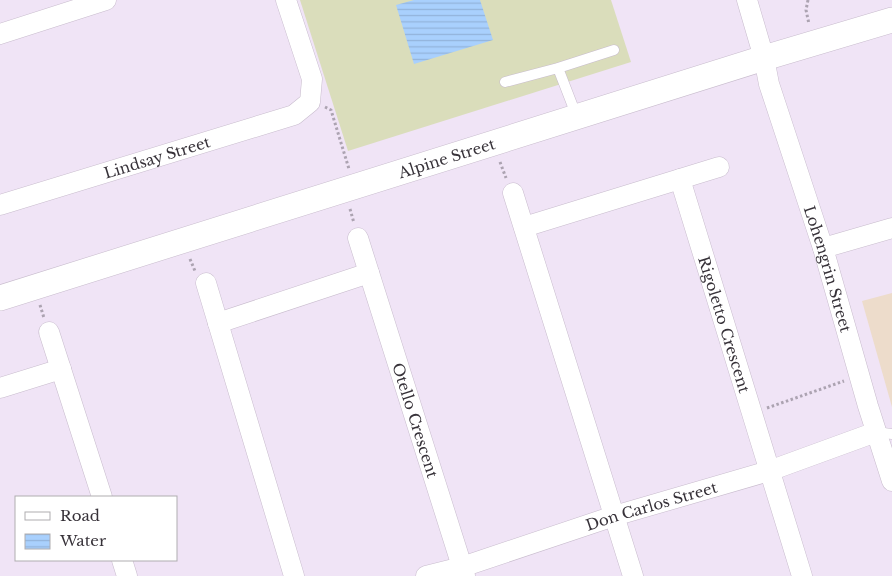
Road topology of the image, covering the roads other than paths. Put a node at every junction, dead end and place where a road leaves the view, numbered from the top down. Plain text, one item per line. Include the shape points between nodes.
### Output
1 (106, 0) edge
2 (286, 0) edge
3 (747, 0) edge
4 (892, 20) edge
5 (0, 34) edge
6 (614, 50) dead end
7 (764, 58) junction
8 (558, 68) junction
9 (506, 82) dead end
10 (577, 118) junction
11 (719, 167) dead end
12 (680, 179) junction
13 (510, 186) road end
14 (0, 205) edge
15 (524, 227) junction
16 (892, 228) edge
17 (358, 238) dead end
18 (823, 248) junction
19 (369, 273) junction
20 (206, 283) dead end
21 (0, 298) edge
22 (218, 323) junction
23 (49, 332) dead end
24 (61, 369) junction
25 (0, 388) edge
26 (884, 433) edge
27 (769, 471) junction
28 (892, 481) edge
29 (102, 496) edge
30 (614, 516) junction
31 (122, 561) edge
32 (463, 572) edge
33 (127, 576) edge
34 (294, 576) edge
35 (426, 576) edge
36 (633, 576) edge
37 (802, 576) edge

1 - 5 street
2 - 14 street, Lindsay Street via 312,79 310,102 294,115
3 - 7 street, Lohengrin Street
4 - 7 street, Alpine Street
6 - 8 lane
7 - 10 street, Alpine Street
7 - 18 street, Lohengrin Street via 768,84
8 - 9 lane
8 - 10 lane
10 - 21 street, Alpine Street
11 - 12 street
12 - 15 street
12 - 27 street, Rigoletto Crescent
13 - 15 street
15 - 30 street
16 - 18 street
17 - 19 street, Otello Crescent
18 - 26 street, Lohengrin Street
19 - 22 street
19 - 32 street, Otello Crescent
20 - 22 street
22 - 34 street
23 - 24 street
24 - 25 street
24 - 29 street
26 - 27 street, Don Carlos Street
26 - 28 street, Lohengrin Street
27 - 30 street, Don Carlos Street
27 - 37 street, Rigoletto Crescent
30 - 32 street, Don Carlos Street
30 - 36 street
31 - 33 street
32 - 35 street, Don Carlos Street

